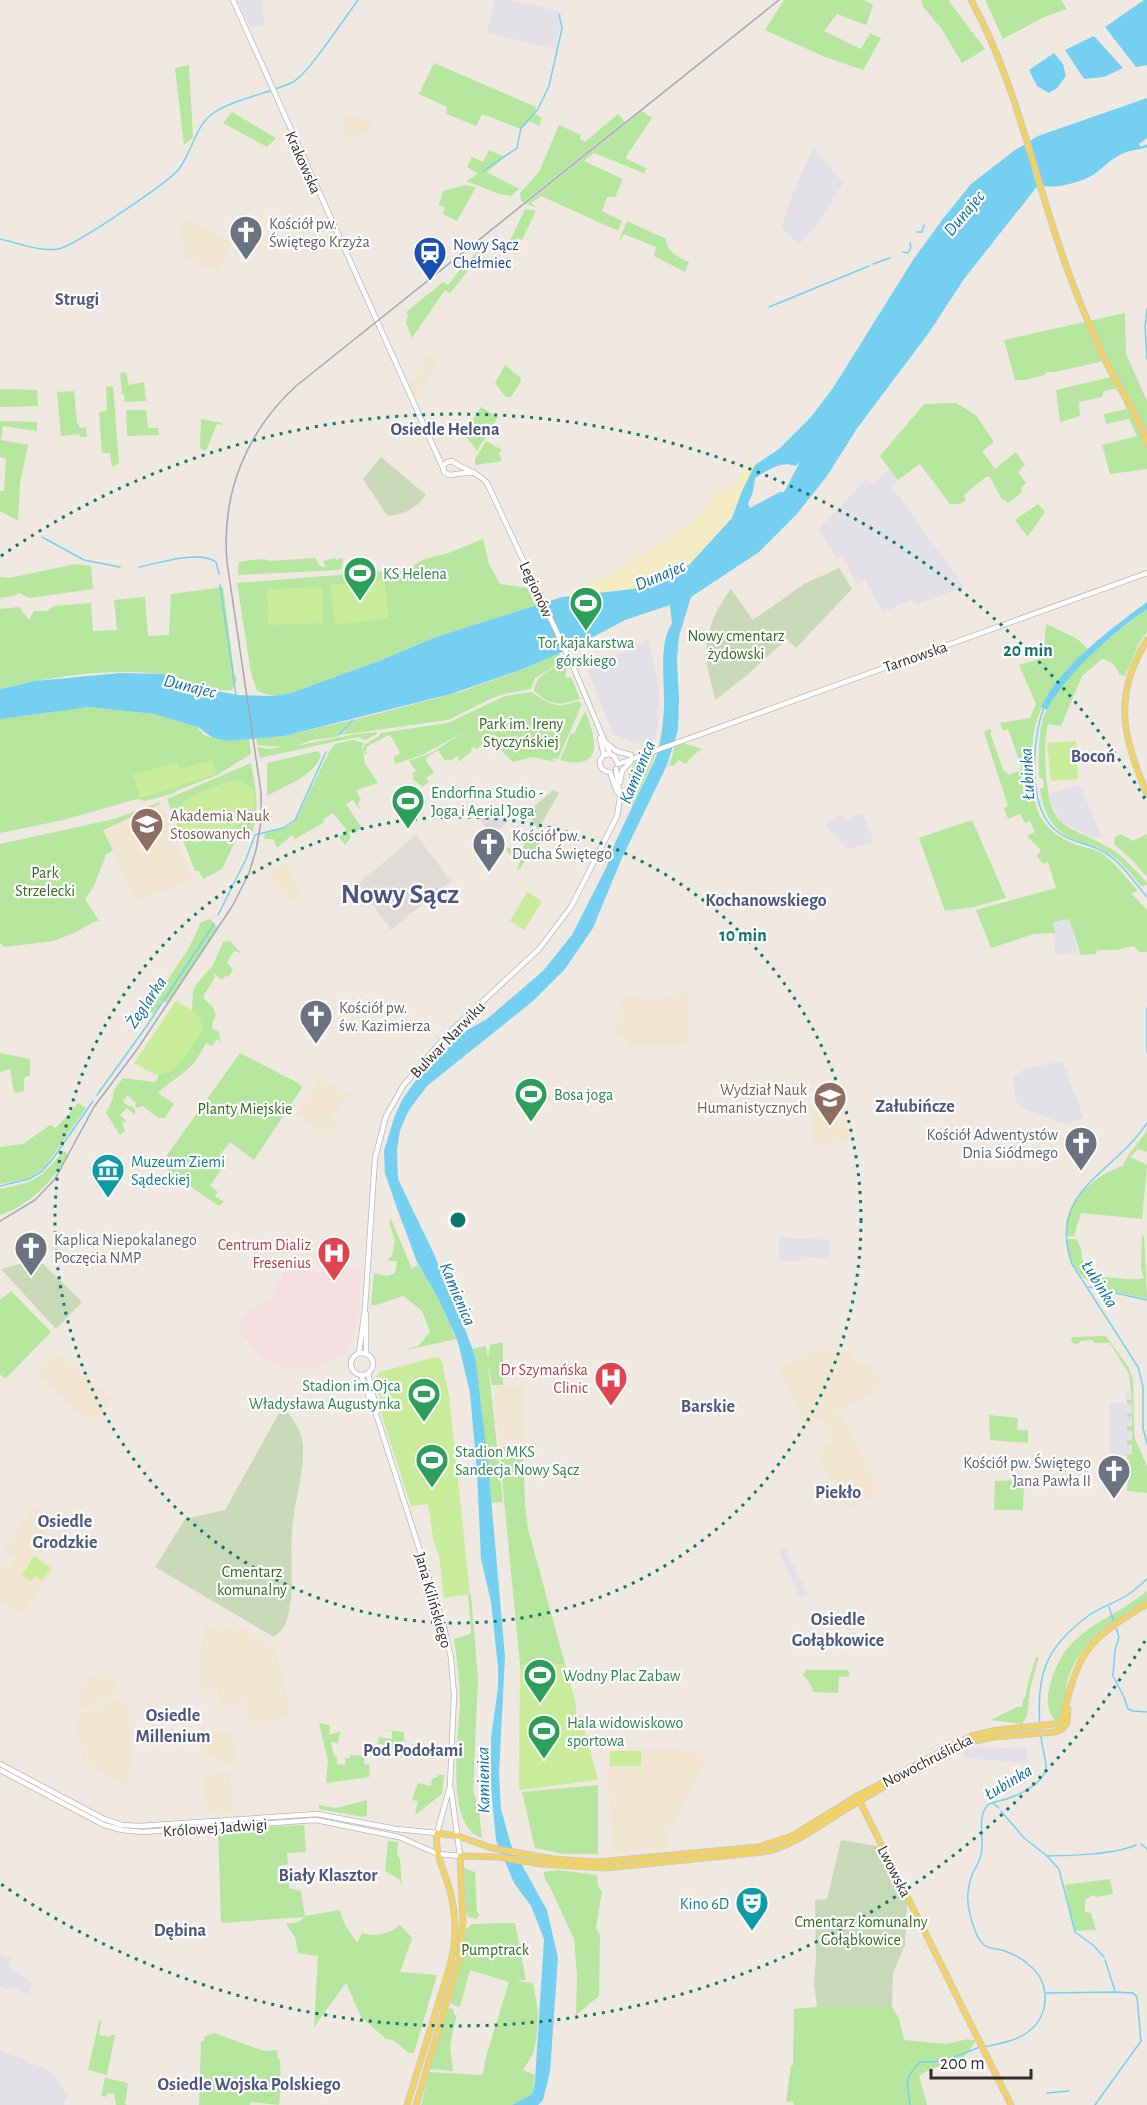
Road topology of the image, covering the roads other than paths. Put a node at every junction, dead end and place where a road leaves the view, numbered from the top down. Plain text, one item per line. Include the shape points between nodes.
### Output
1 (233, 0) edge
2 (971, 0) edge
3 (1147, 444) edge
4 (437, 454) junction
5 (448, 461) junction
6 (456, 465) junction
7 (443, 468) junction
8 (474, 472) junction
9 (455, 473) junction
10 (1147, 573) edge
11 (1147, 640) edge
12 (599, 730) junction
13 (603, 740) junction
14 (607, 755) junction
15 (632, 757) junction
16 (616, 764) junction
17 (610, 772) junction
18 (619, 785) junction
19 (1147, 794) edge
20 (619, 807) junction
21 (365, 1308) junction
22 (359, 1353) junction
23 (366, 1353) junction
24 (368, 1373) junction
25 (361, 1375) junction
26 (378, 1420) junction
27 (1147, 1604) edge
28 (1069, 1695) junction
29 (1057, 1723) junction
30 (1062, 1729) junction
31 (0, 1764) edge
32 (0, 1770) edge
33 (450, 1786) junction
34 (858, 1798) junction
35 (437, 1833) junction
36 (458, 1836) junction
37 (438, 1854) junction
38 (460, 1856) junction
39 (419, 2067) junction
40 (427, 2070) junction
41 (407, 2105) edge
42 (416, 2105) edge
43 (1011, 2105) edge

1 - 4 main road, Krakowska
2 - 3 main road via 1008,83 1069,274 1106,362
4 - 5 main road
4 - 7 main road, Krakowska
5 - 6 main road
5 - 7 main road
6 - 8 main road
6 - 9 main road
7 - 9 main road via 447,474
8 - 9 main road
8 - 12 main road, Legionów via 487,483
10 - 15 main road, Tarnowska
11 - 19 main road via 1129,679 1124,711 1129,748
12 - 13 main road, Legionów
12 - 14 main road, Legionów
13 - 14 main road, Legionów
13 - 15 main road via 616,752
14 - 16 main road
14 - 17 main road via 600,760 601,767
15 - 16 main road
15 - 18 main road via 622,771
16 - 17 main road
16 - 18 main road, Bulwar Narwiku
17 - 20 main road
18 - 20 main road, Bulwar Narwiku
20 - 21 main road, Bulwar Narwiku via 582,889 560,924 445,1038 389,1110 375,1158
21 - 22 main road, Bulwar Narwiku
21 - 23 main road, Bulwar Narwiku
22 - 23 main road
22 - 25 main road via 351,1366
23 - 24 main road via 373,1362
24 - 25 main road
24 - 26 main road, Jana Kilińskiego
25 - 26 main road, Jana Kilińskiego
26 - 33 main road, Jana Kilińskiego via 448,1641 454,1695
27 - 28 main road via 1096,1640 1077,1667
28 - 29 main road via 1063,1718
28 - 30 main road via 1068,1720
29 - 30 main road
29 - 34 main road, Nowochruślicka via 1000,1730 960,1741
30 - 34 main road, Nowochruślicka via 994,1737 964,1745
31 - 35 main road, Królowej Jadwigi via 122,1825 317,1814
32 - 37 main road, Królowej Jadwigi via 114,1829 142,1832 316,1821 399,1837
33 - 35 main road, Jana Kilińskiego
33 - 36 main road, Jana Kilińskiego
34 - 36 main road via 792,1836 758,1847 616,1861 535,1856 483,1846
34 - 38 main road via 798,1840 764,1852 616,1868
34 - 43 main road, Lwowska
35 - 36 main road
35 - 37 main road
36 - 38 main road, Jana Kilińskiego
37 - 38 main road, Królowej Jadwigi
37 - 39 main road via 454,1907 454,1947
38 - 40 main road via 463,1922 459,1960
39 - 40 main road
39 - 41 main road
40 - 42 main road

